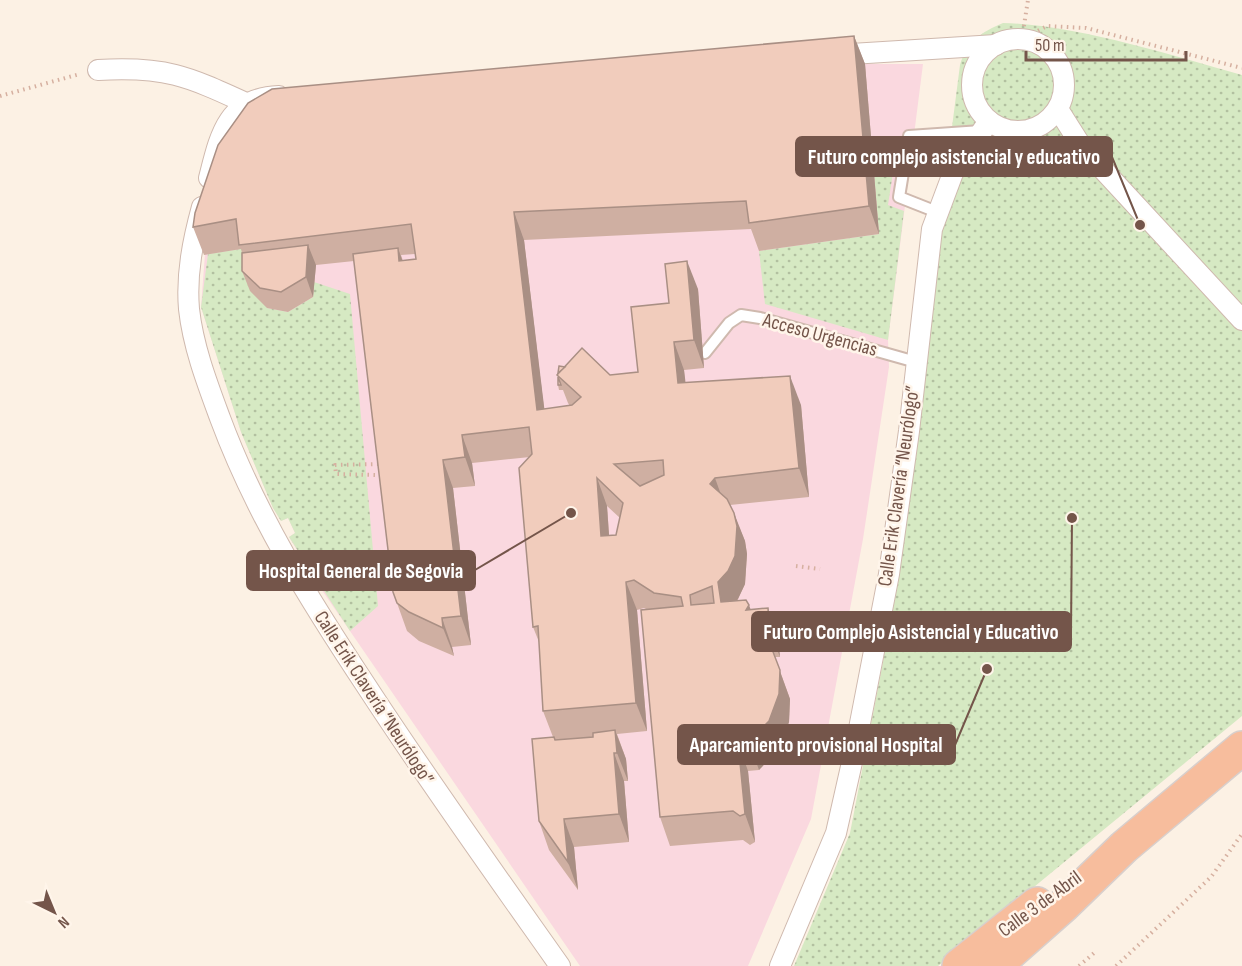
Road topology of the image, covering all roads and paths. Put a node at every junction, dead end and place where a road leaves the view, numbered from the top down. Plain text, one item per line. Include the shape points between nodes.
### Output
1 (1028, 0) edge
2 (1022, 39) junction
3 (996, 45) junction
4 (813, 57) edge
5 (1242, 69) edge
6 (98, 70) joint
7 (301, 95) edge
8 (0, 96) edge
9 (246, 103) junction
10 (1058, 109) junction
11 (1045, 123) junction
12 (1006, 130) junction
13 (980, 132) junction
14 (1082, 147) junction
15 (937, 212) junction
16 (1242, 320) edge
17 (705, 353) dead end
18 (915, 362) junction
19 (385, 464) edge
20 (375, 475) edge
21 (796, 566) dead end
22 (820, 569) dead end
23 (1242, 748) edge
24 (1242, 834) edge
25 (1124, 847) junction
26 (1094, 952) dead end
27 (560, 966) edge
28 (780, 966) edge
29 (959, 966) edge
30 (995, 966) edge
31 (1079, 966) edge
32 (1116, 966) edge

1 - 2 path
2 - 3 street
2 - 5 path via 1047,26 1086,28
2 - 10 street via 1046,48 1058,61 1065,90
3 - 4 street via 856,60
3 - 13 street via 978,63 972,80
6 - 8 path
6 - 9 street via 135,68 170,72
7 - 9 street via 265,96
9 - 27 street, Calle Erik Clavería “Neurólogo” via 220,134 189,290 194,336 234,454 284,559 421,770
10 - 11 street
10 - 14 street
11 - 12 street via 1026,131
11 - 14 street
12 - 13 street
12 - 13 street
13 - 15 street, Calle Erik Clavería “Neurólogo” via 953,173
13 - 15 lane via 909,136 899,197
14 - 16 street
15 - 18 street, Calle Erik Clavería “Neurólogo” via 928,247
17 - 18 lane, Acceso Urgencias via 729,323 741,315
18 - 28 street, Calle Erik Clavería “Neurólogo” via 889,574 836,833
19 - 20 path via 335,465 336,474
21 - 22 path
23 - 25 highway, Calle 3 de Abril
24 - 32 path via 1211,877
25 - 29 highway, Calle 3 de Abril via 1039,903
25 - 30 highway, Calle 3 de Abril
26 - 31 path

